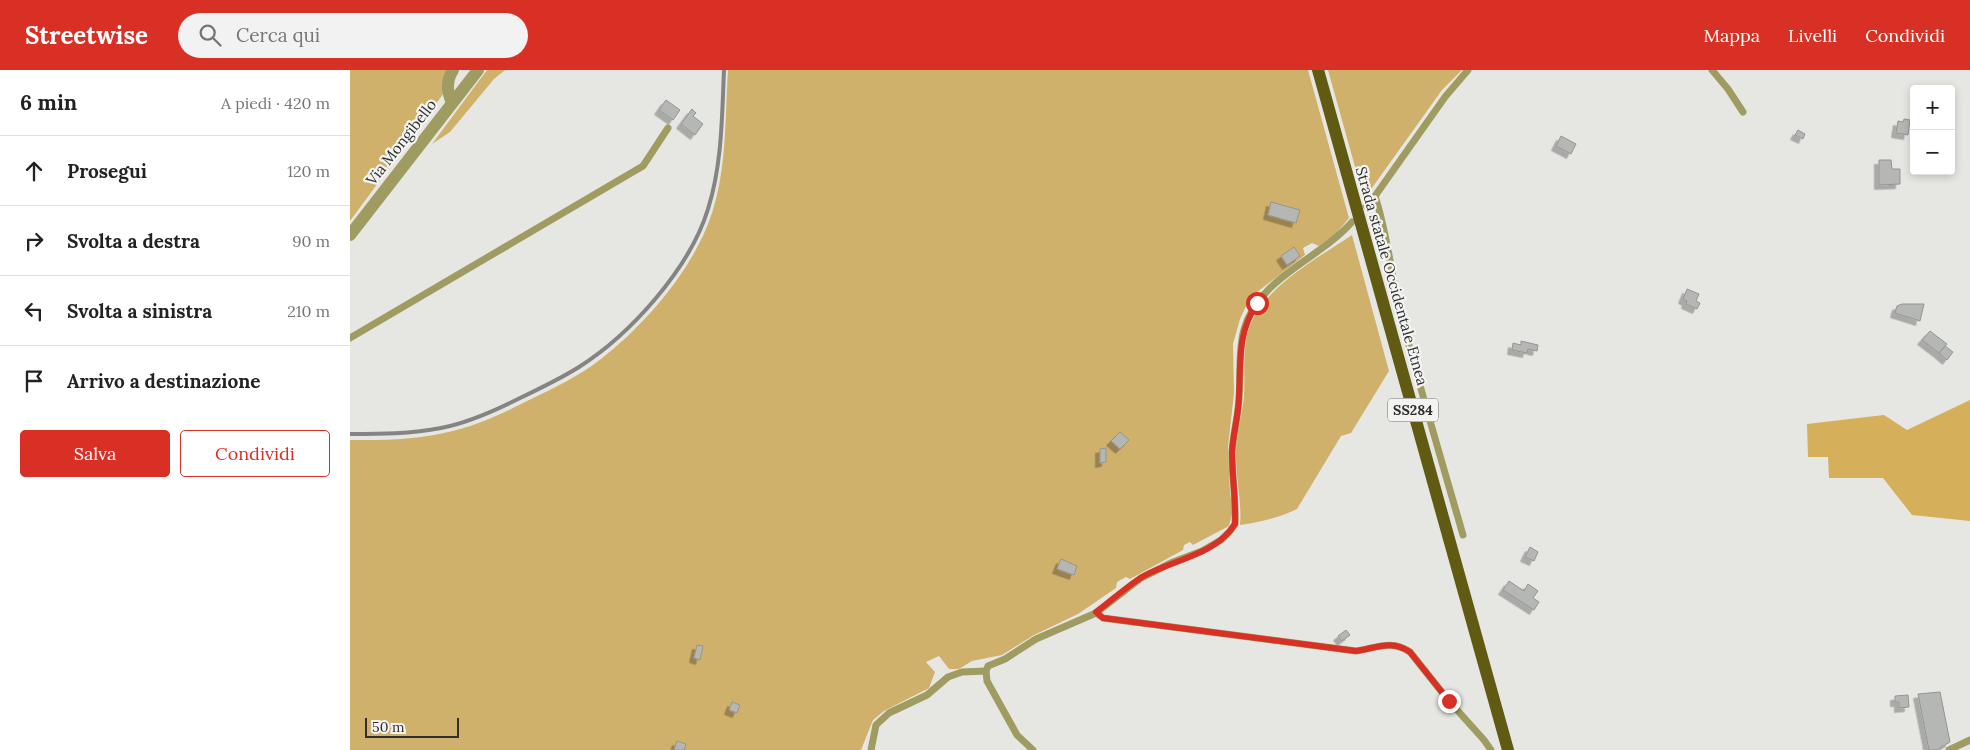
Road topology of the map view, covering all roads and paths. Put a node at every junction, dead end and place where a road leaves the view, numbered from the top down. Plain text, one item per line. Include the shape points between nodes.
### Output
1 (453, 70) edge
2 (478, 70) edge
3 (1318, 70) edge
4 (1468, 70) edge
5 (1712, 70) edge
6 (452, 103) junction
7 (1743, 112) dead end
8 (668, 128) dead end
9 (1375, 196) junction
10 (1366, 206) dead end
11 (1352, 222) dead end
12 (350, 235) edge
13 (350, 338) edge
14 (1463, 535) dead end
15 (1096, 612) junction
16 (986, 672) junction
17 (1970, 740) edge
18 (871, 750) edge
19 (1033, 750) edge
20 (1491, 750) edge
21 (1508, 750) edge
22 (1949, 750) edge

1 - 6 street via 447,92
2 - 6 street, Via Mongibello
3 - 21 main road, Strada statale Occidentale Etnea / SS284
4 - 9 lane
5 - 7 lane
6 - 12 street, Via Mongibello
8 - 13 lane via 643,166
9 - 10 lane
9 - 14 lane via 1384,221 1401,315
11 - 15 lane via 1342,234 1270,288 1248,317 1239,350 1238,414 1232,454 1235,524 1230,532 1202,551 1141,578
15 - 16 lane via 1036,639 988,666
15 - 20 lane via 1103,618 1356,651 1392,644 1403,647
16 - 18 lane via 962,672 948,677 927,695 889,713 876,725
16 - 19 lane via 987,681 1017,735
17 - 22 lane

